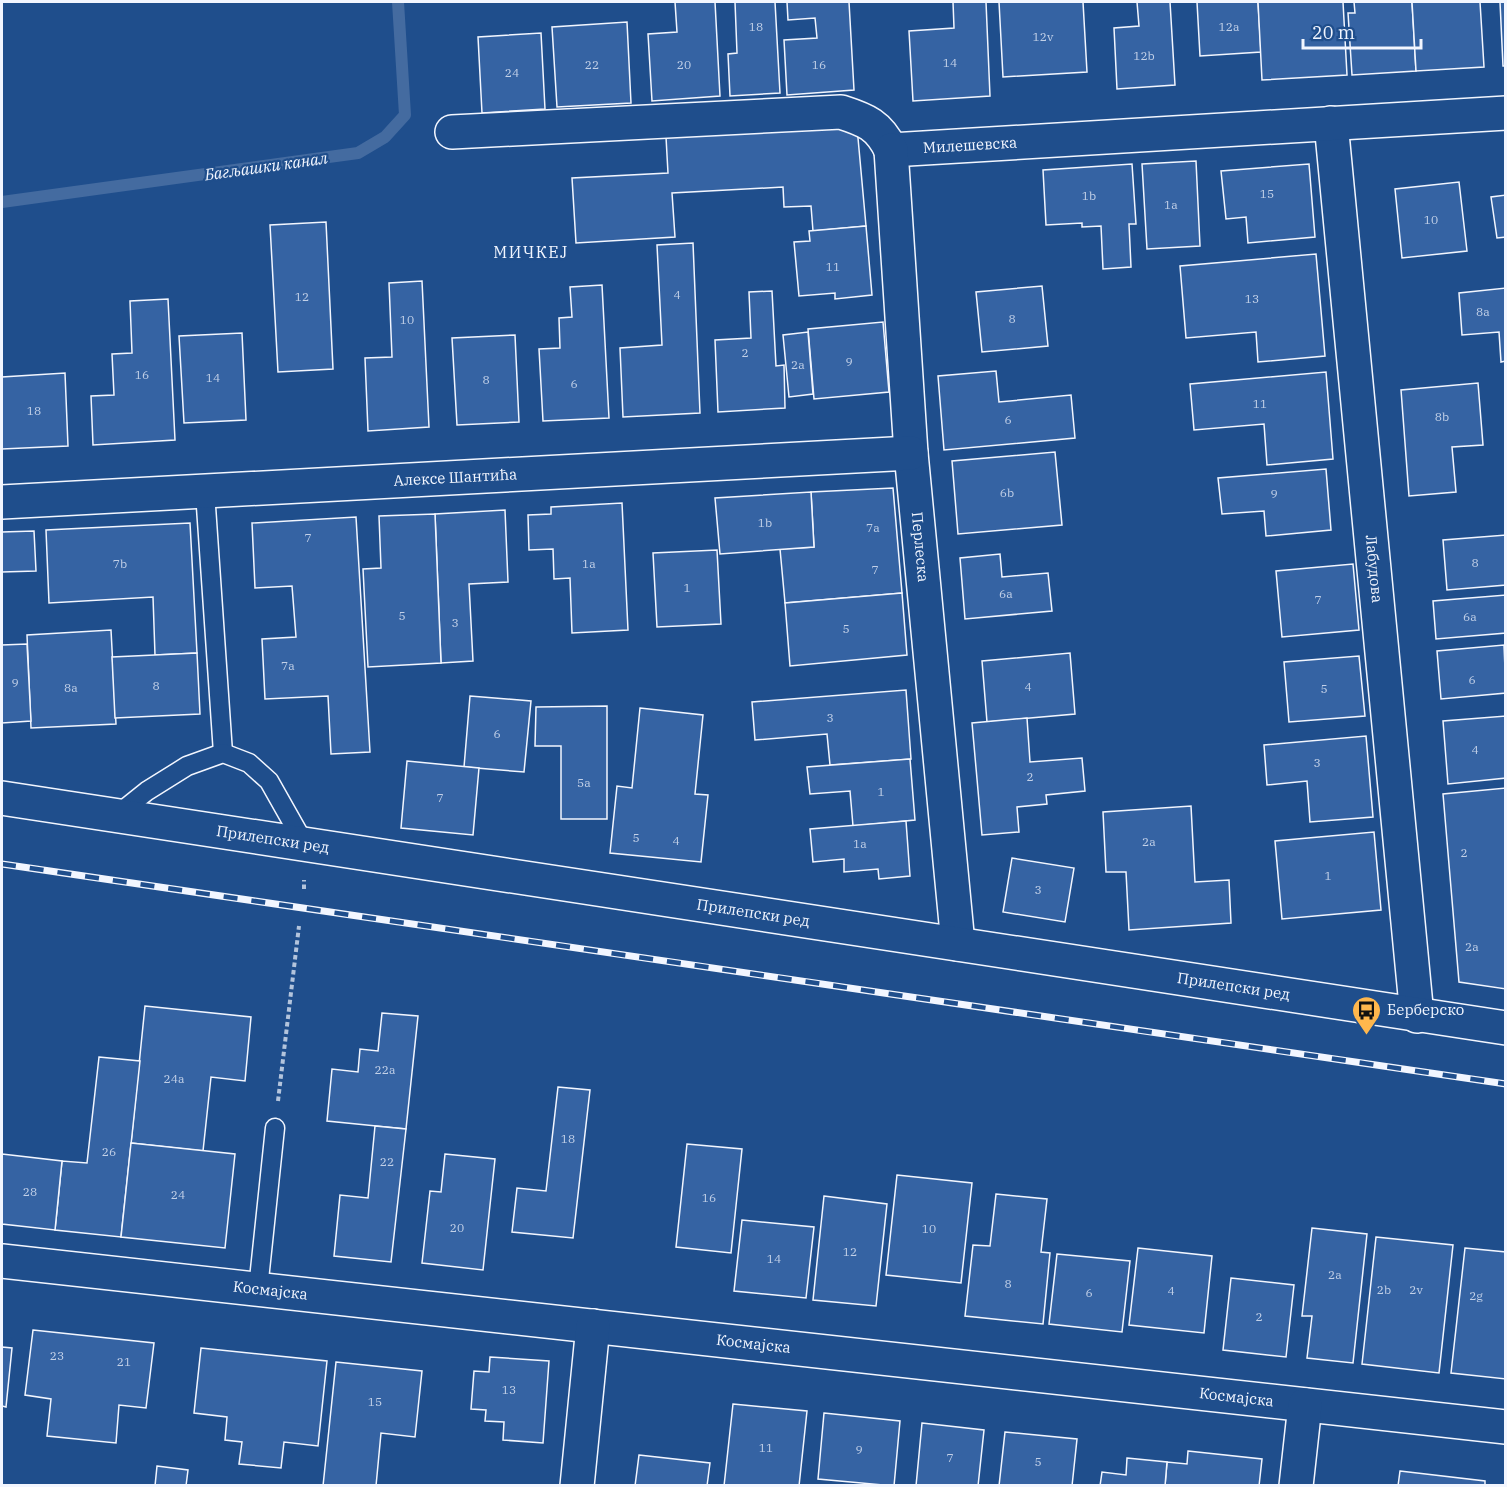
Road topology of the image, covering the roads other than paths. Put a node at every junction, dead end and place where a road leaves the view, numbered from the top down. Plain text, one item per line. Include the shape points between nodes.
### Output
1 (1506, 113) edge
2 (1331, 123) junction
3 (452, 132) dead end
4 (891, 150) junction
5 (911, 453) junction
6 (205, 492) junction
7 (2, 502) edge
8 (222, 753) junction
9 (2, 798) edge
10 (117, 815) junction
11 (304, 843) junction
12 (958, 944) junction
13 (1417, 1016) junction
14 (1506, 1028) edge
15 (275, 1128) road end
16 (2, 1261) edge
17 (258, 1289) junction
18 (593, 1326) junction
19 (1305, 1405) junction
20 (1506, 1427) edge
21 (577, 1485) edge
22 (1296, 1485) edge

1 - 2 street, Милешевска
2 - 4 street, Милешевска
2 - 13 street, Лабудова
3 - 4 street via 841,112 864,119 883,133
4 - 5 street, Перлеска
5 - 6 street, Алексе Шантића
5 - 12 street, Перлеска
6 - 7 street, Алексе Шантића
6 - 8 lane
8 - 10 lane via 187,765
8 - 11 lane via 249,763 269,781
9 - 10 street, Прилепски ред
10 - 11 street, Прилепски ред
11 - 12 street, Прилепски ред
12 - 13 street, Прилепски ред
13 - 14 street, Прилепски ред
15 - 17 lane
16 - 17 street, Космајска
17 - 18 street, Космајска
18 - 19 street, Космајска
18 - 21 street
19 - 20 street, Космајска
19 - 22 street

